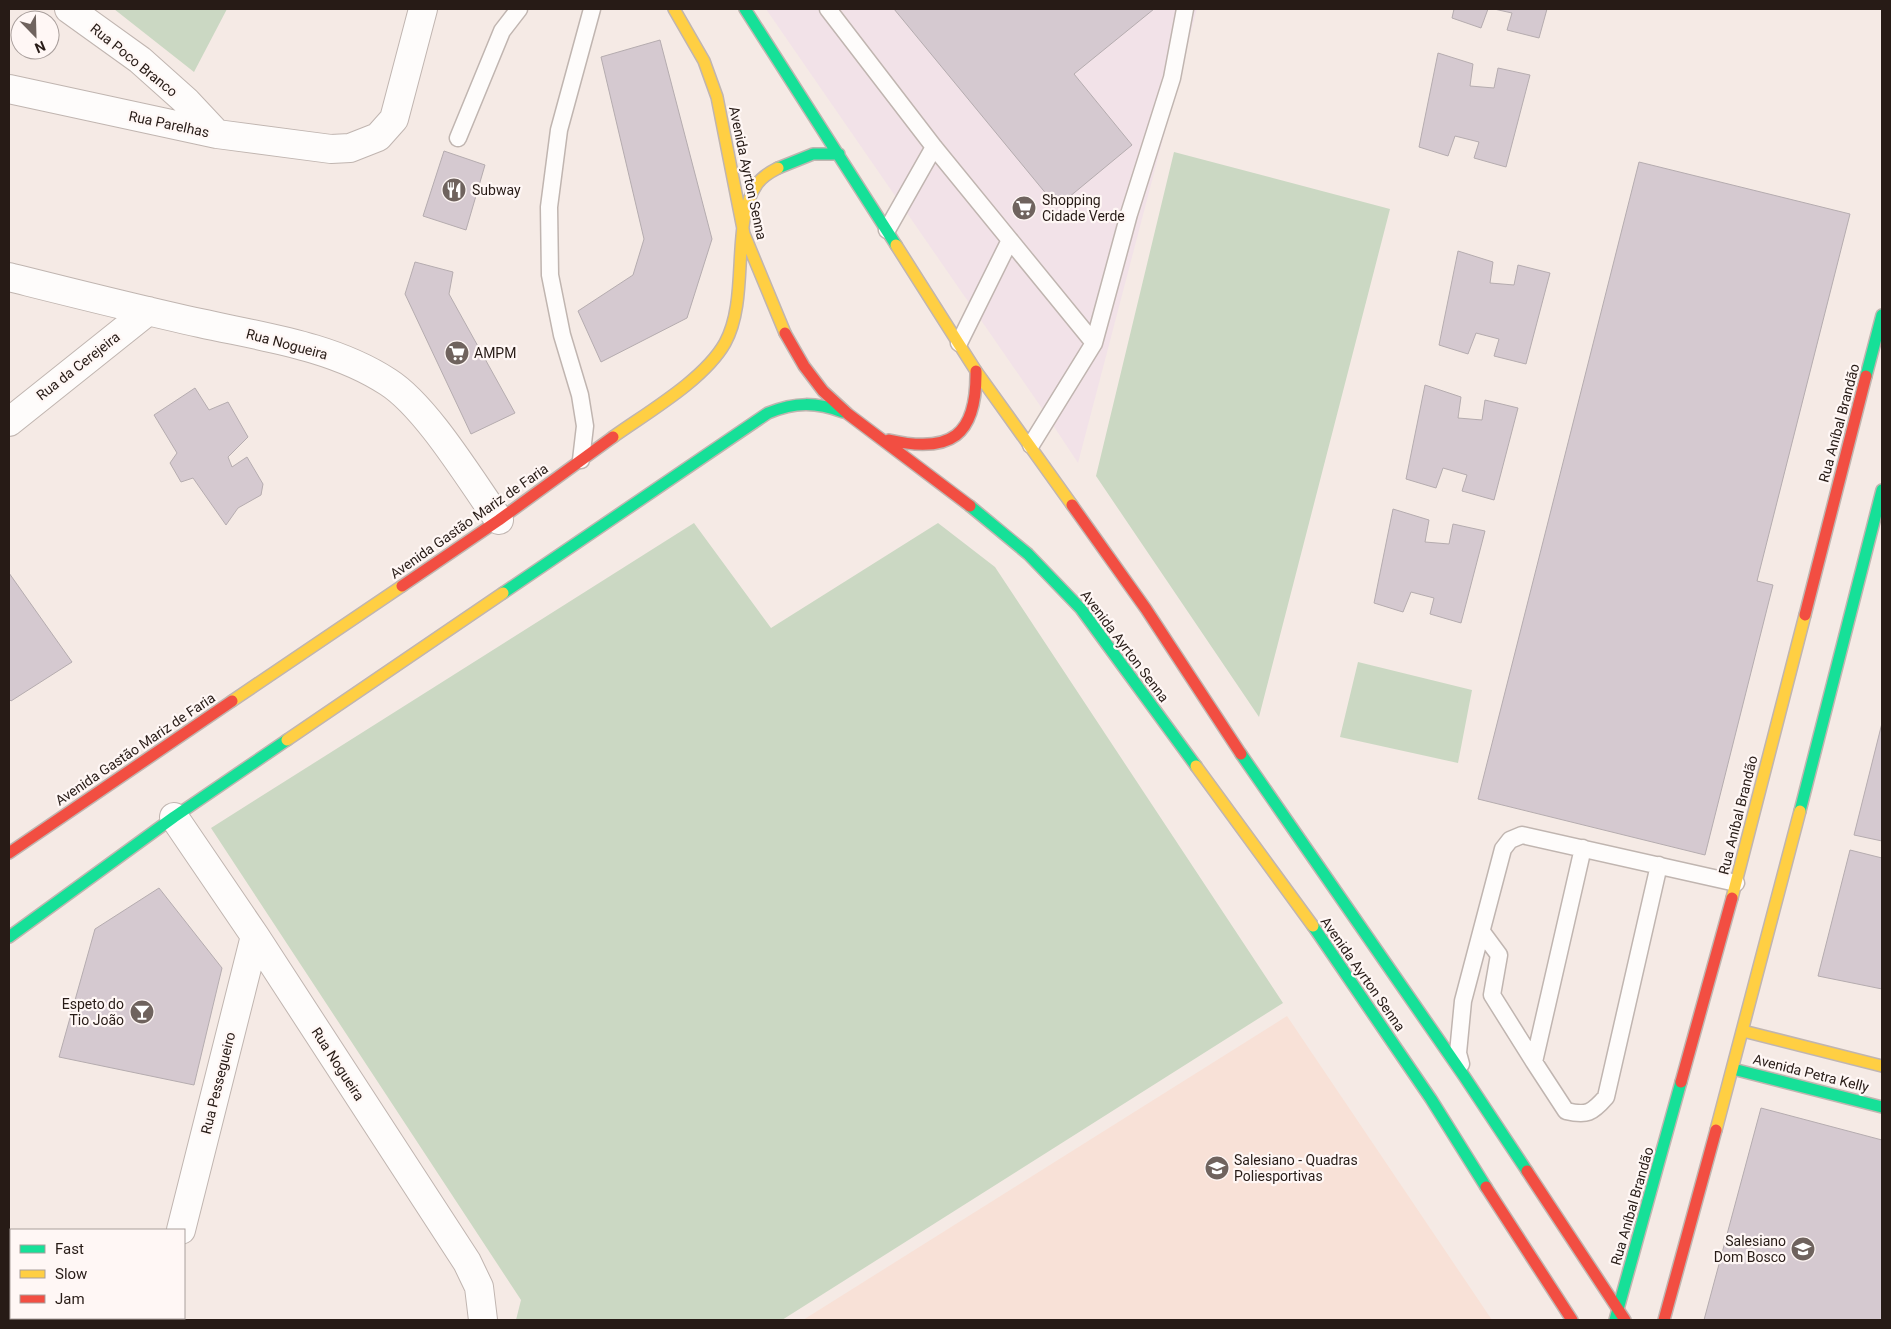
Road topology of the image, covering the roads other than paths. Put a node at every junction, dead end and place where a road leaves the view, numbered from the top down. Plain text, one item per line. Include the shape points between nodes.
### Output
1 (69, 9) edge
2 (423, 9) edge
3 (519, 9) edge
4 (592, 9) edge
5 (674, 9) edge
6 (745, 9) edge
7 (828, 9) edge
8 (1185, 9) edge
9 (9, 89) edge
10 (218, 134) junction
11 (458, 138) dead end
12 (934, 147) junction
13 (839, 154) junction
14 (887, 230) junction
15 (744, 234) junction
16 (1010, 240) junction
17 (9, 277) edge
18 (148, 311) junction
19 (1882, 315) edge
20 (958, 343) junction
21 (1094, 343) junction
22 (976, 371) junction
23 (848, 414) junction
24 (9, 422) edge
25 (881, 437) junction
26 (1031, 445) junction
27 (581, 460) junction
28 (1882, 490) edge
29 (499, 520) junction
30 (174, 817) junction
31 (1583, 848) junction
32 (9, 853) edge
33 (1659, 865) junction
34 (1736, 883) junction
35 (1482, 932) junction
36 (255, 936) junction
37 (9, 937) edge
38 (1743, 1031) junction
39 (1534, 1062) junction
40 (1882, 1066) edge
41 (1733, 1069) junction
42 (1464, 1076) junction
43 (1882, 1107) edge
44 (181, 1229) edge
45 (1617, 1315) edge
46 (483, 1320) edge
47 (1572, 1320) edge
48 (1625, 1320) edge
49 (1664, 1320) edge

1 - 10 street, Rua Poco Branco via 140,60
2 - 10 street, Rua Parelhas via 394,119 378,137 350,148 331,149
3 - 11 lane via 502,31
4 - 27 lane via 559,130 549,206 550,275 585,426
5 - 15 main road, Avenida Ayrton Senna via 704,61 716,97
6 - 13 main road, Avenida Ayrton Senna
7 - 12 lane
8 - 21 lane via 1172,78 1129,214
9 - 10 street, Rua Parelhas
12 - 14 lane
12 - 16 lane
13 - 14 main road, Avenida Ayrton Senna
13 - 15 main road, Avenida Gastão Mariz de Faria via 820,153 796,160 774,170 757,183
14 - 20 main road, Avenida Ayrton Senna
15 - 23 main road, Avenida Ayrton Senna via 784,332 813,378
15 - 27 main road, Avenida Gastão Mariz de Faria via 734,321 717,357 700,374
16 - 20 lane
16 - 21 lane
17 - 18 street, Rua Nogueira
18 - 24 street, Rua da Cerejeira
18 - 29 street, Rua Nogueira via 348,361 389,382 418,409
19 - 34 main road, Rua Aníbal Brandão
20 - 22 main road, Avenida Ayrton Senna
21 - 26 lane
22 - 25 main road via 978,392 975,409 965,427 949,440 932,446 911,446
22 - 26 main road, Avenida Ayrton Senna
23 - 25 main road, Avenida Ayrton Senna
23 - 30 main road via 820,403 804,402 768,413
25 - 47 main road, Avenida Ayrton Senna via 1014,542 1081,609 1338,961 1432,1099
26 - 42 main road, Avenida Ayrton Senna
27 - 29 main road, Avenida Gastão Mariz de Faria
28 - 38 main road
29 - 32 main road, Avenida Gastão Mariz de Faria
30 - 36 street, Rua Nogueira
30 - 37 main road
31 - 33 lane
31 - 35 lane via 1522,835 1510,840 1502,848
31 - 39 lane
33 - 34 lane
33 - 39 lane via 1606,1097 1594,1110 1581,1114 1566,1111
34 - 45 main road, Rua Aníbal Brandão
35 - 39 lane via 1499,955 1492,995
35 - 42 lane via 1459,1027 1458,1053
36 - 44 street, Rua Pessegueiro
36 - 46 street, Rua Nogueira via 467,1262 479,1287
38 - 40 main road, Avenida Petra Kelly
38 - 41 main road
41 - 43 main road, Avenida Petra Kelly
41 - 49 main road
42 - 45 main road, Avenida Ayrton Senna
45 - 48 main road, Avenida Ayrton Senna

